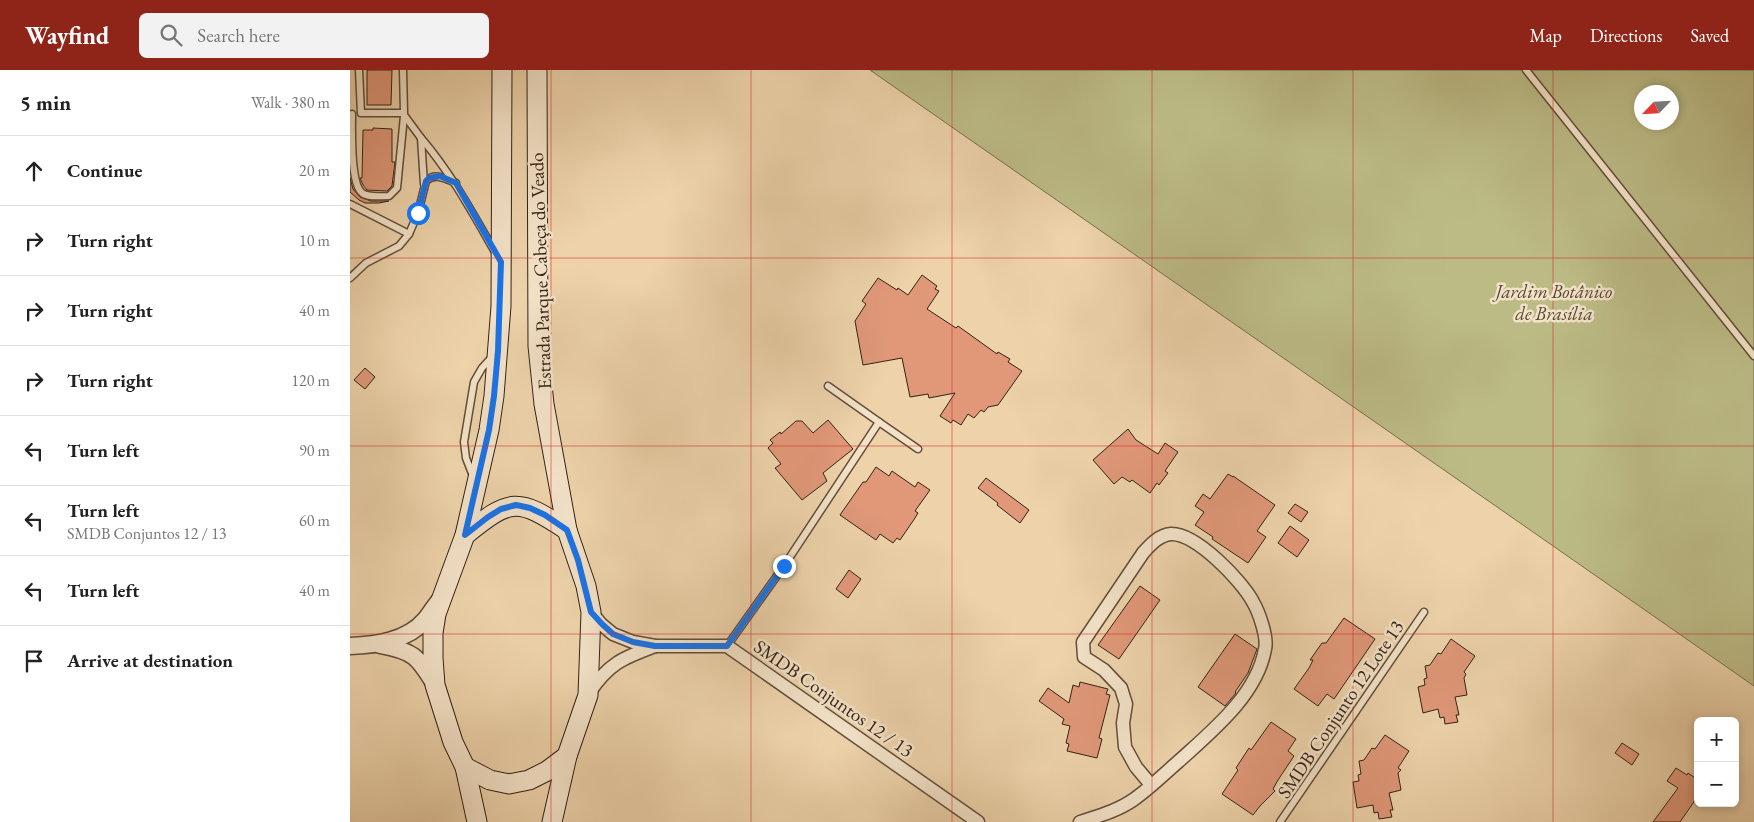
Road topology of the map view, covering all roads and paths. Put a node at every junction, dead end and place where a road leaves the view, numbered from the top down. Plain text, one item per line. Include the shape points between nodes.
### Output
1 (360, 70) edge
2 (404, 70) edge
3 (502, 70) edge
4 (537, 70) edge
5 (1526, 70) edge
6 (352, 114) dead end
7 (404, 115) junction
8 (421, 138) junction
9 (456, 183) junction
10 (424, 190) junction
11 (350, 204) edge
12 (409, 234) junction
13 (501, 262) junction
14 (350, 278) edge
15 (1754, 356) edge
16 (828, 386) dead end
17 (878, 422) junction
18 (918, 449) dead end
19 (567, 530) junction
20 (465, 535) junction
21 (442, 597) junction
22 (591, 612) junction
23 (1424, 612) dead end
24 (375, 645) junction
25 (350, 646) edge
26 (655, 646) junction
27 (727, 646) junction
28 (436, 685) junction
29 (588, 695) junction
30 (567, 756) junction
31 (465, 767) junction
32 (1151, 785) junction
33 (477, 822) edge
34 (552, 822) edge
35 (978, 822) edge
36 (1080, 822) edge
37 (1280, 822) edge

1 - 7 lane via 361,113
2 - 7 lane
3 - 13 main road, Estrada Parque Cabeça do Veado
4 - 19 main road, Estrada Parque Cabeça do Veado via 538,346 544,404
5 - 15 lane
6 - 7 lane via 352,177 362,194 375,196 389,196 398,188
7 - 8 lane
8 - 9 lane
8 - 10 lane
9 - 10 lane via 440,176 434,177 426,181
9 - 13 lane
10 - 12 lane
11 - 12 lane
12 - 14 lane via 399,246 366,263
13 - 20 main road, Estrada Parque Cabeça do Veado via 498,351 489,430
16 - 17 lane
17 - 18 lane
17 - 27 lane via 784,566
19 - 20 main road via 545,515 516,505 501,509
19 - 22 main road, Estrada Parque Cabeça do Veado
20 - 21 main road, Estrada Parque Cabeça do Veado
21 - 24 street via 413,630
21 - 28 main road, Estrada Parque Cabeça do Veado via 433,633
22 - 26 street, SMDB Conjuntos 12 / 13 via 613,634
22 - 29 main road, Estrada Parque Cabeça do Veado
23 - 37 lane, SMDB Conjunto 12 Lote 13
24 - 25 street
24 - 28 street via 408,652 425,667
26 - 27 street, SMDB Conjuntos 12 / 13
26 - 29 street, SMDB Conjuntos 12 / 13 via 615,663
27 - 35 street, SMDB Conjuntos 12 / 13
28 - 31 main road, Estrada Parque Cabeça do Veado via 452,742
29 - 30 main road, Estrada Parque Cabeça do Veado
30 - 31 main road via 529,780 509,784 490,780
30 - 34 main road
31 - 33 main road
32 - 32 street via 1238,704 1256,675 1266,648 1254,602 1238,580 1193,541 1170,534 1152,543 1143,553 1083,642 1084,657 1104,670 1121,688 1126,704 1123,723 1125,747
32 - 36 street via 1133,800

